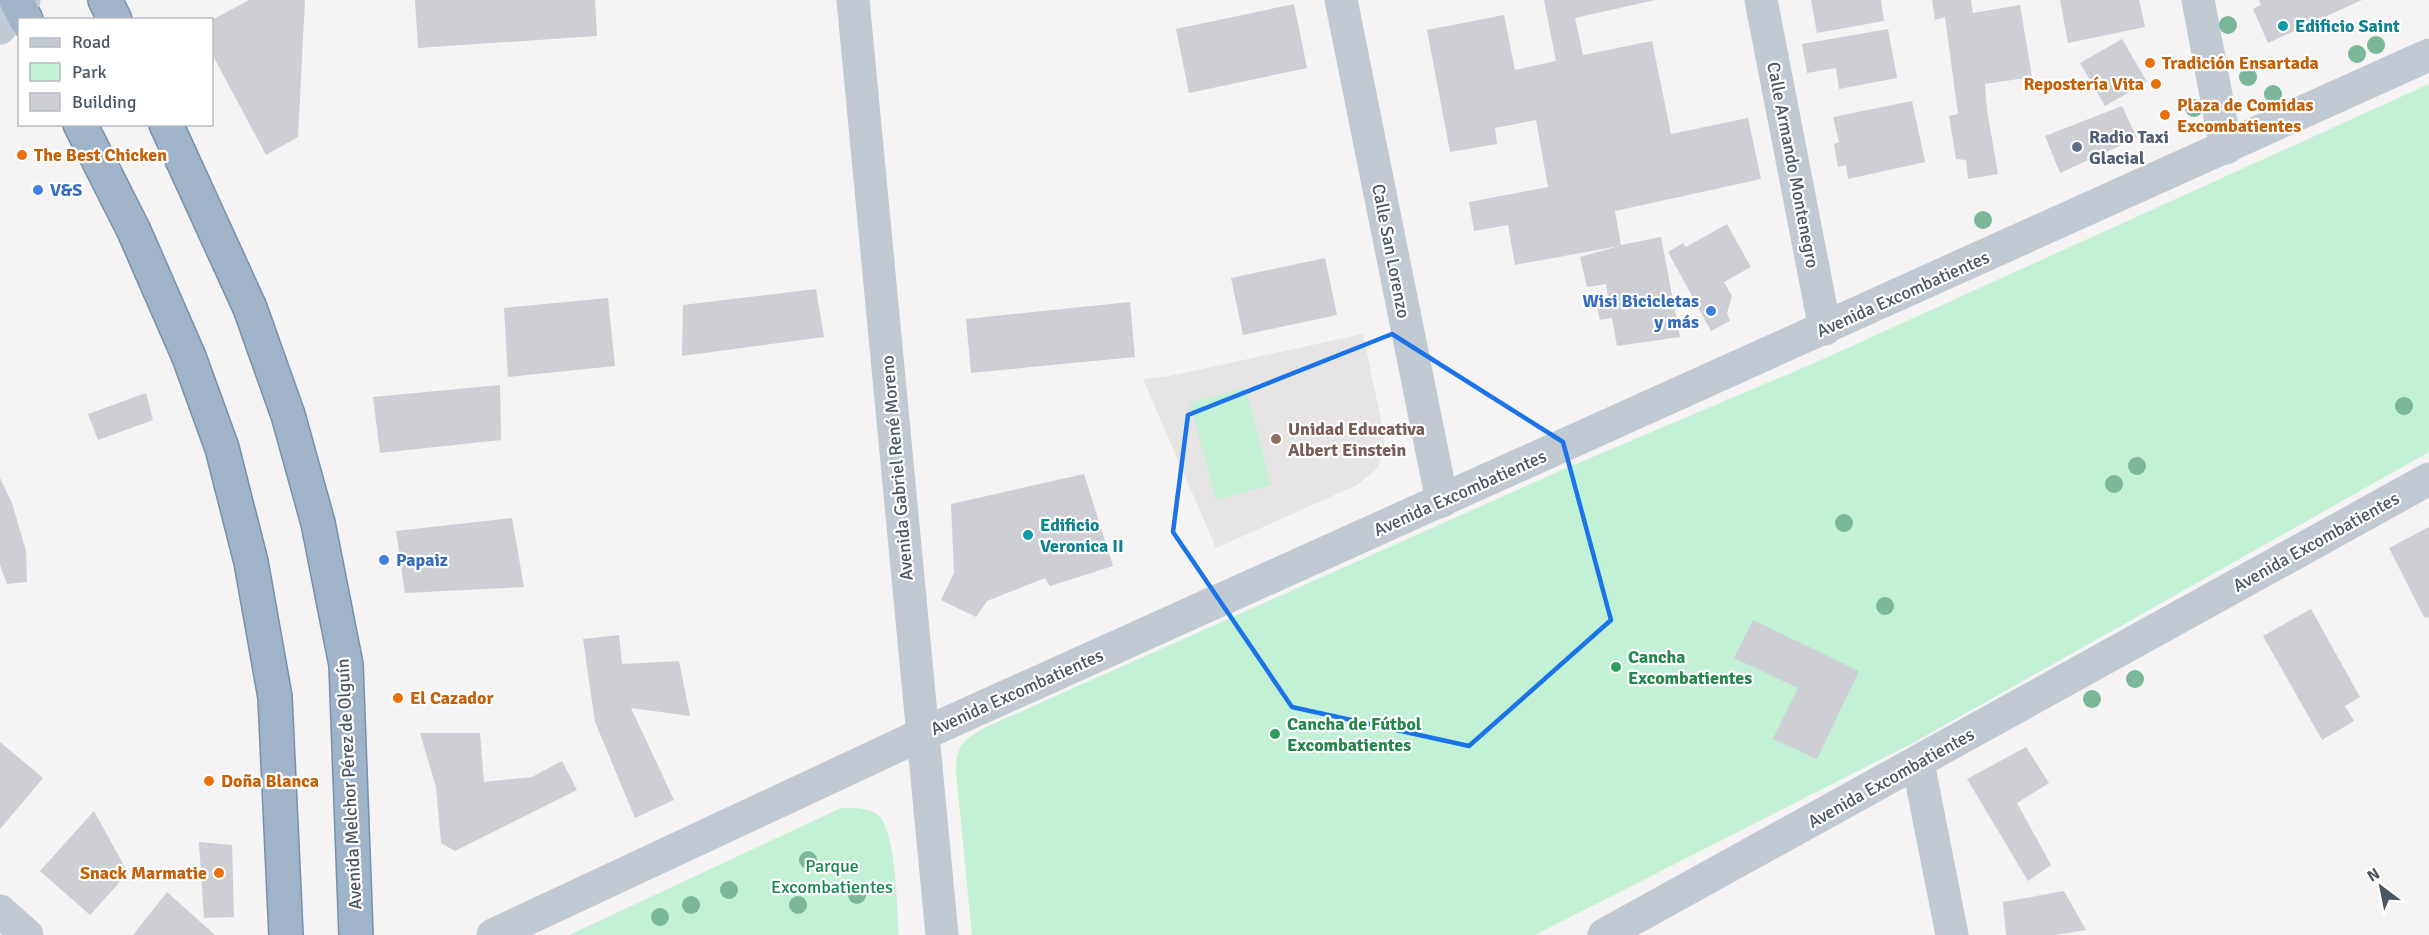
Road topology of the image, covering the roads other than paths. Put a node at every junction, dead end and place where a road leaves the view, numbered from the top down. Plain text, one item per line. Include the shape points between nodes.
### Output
1 (105, 0) edge
2 (853, 0) edge
3 (1341, 0) edge
4 (1761, 0) edge
5 (2198, 0) edge
6 (114, 18) edge
7 (2429, 55) edge
8 (81, 126) edge
9 (167, 126) edge
10 (2226, 148) junction
11 (1825, 329) junction
12 (2429, 480) edge
13 (1442, 501) junction
14 (923, 734) junction
15 (1918, 764) junction
16 (0, 910) edge
17 (27, 935) edge
18 (286, 935) edge
19 (356, 935) edge
20 (493, 935) edge
21 (942, 935) edge
22 (1604, 935) edge
23 (1952, 935) edge

1 - 6 highway
2 - 14 street, Avenida Gabriel René Moreno
3 - 13 street, Calle San Lorenzo
4 - 11 street, Calle Armando Montenegro
5 - 10 street
7 - 10 street, Avenida Excombatientes
8 - 18 highway via 134,231 189,357 222,448 250,562 275,697
9 - 19 highway, Avenida Melchor Pérez de Olguín via 250,308 288,415 318,524 346,665
10 - 11 street, Avenida Excombatientes
11 - 13 street, Avenida Excombatientes
12 - 15 street, Avenida Excombatientes
13 - 14 street, Avenida Excombatientes
14 - 20 street, Avenida Excombatientes
14 - 21 street, Avenida Gabriel René Moreno
15 - 22 street, Avenida Excombatientes
15 - 23 street
16 - 17 street

